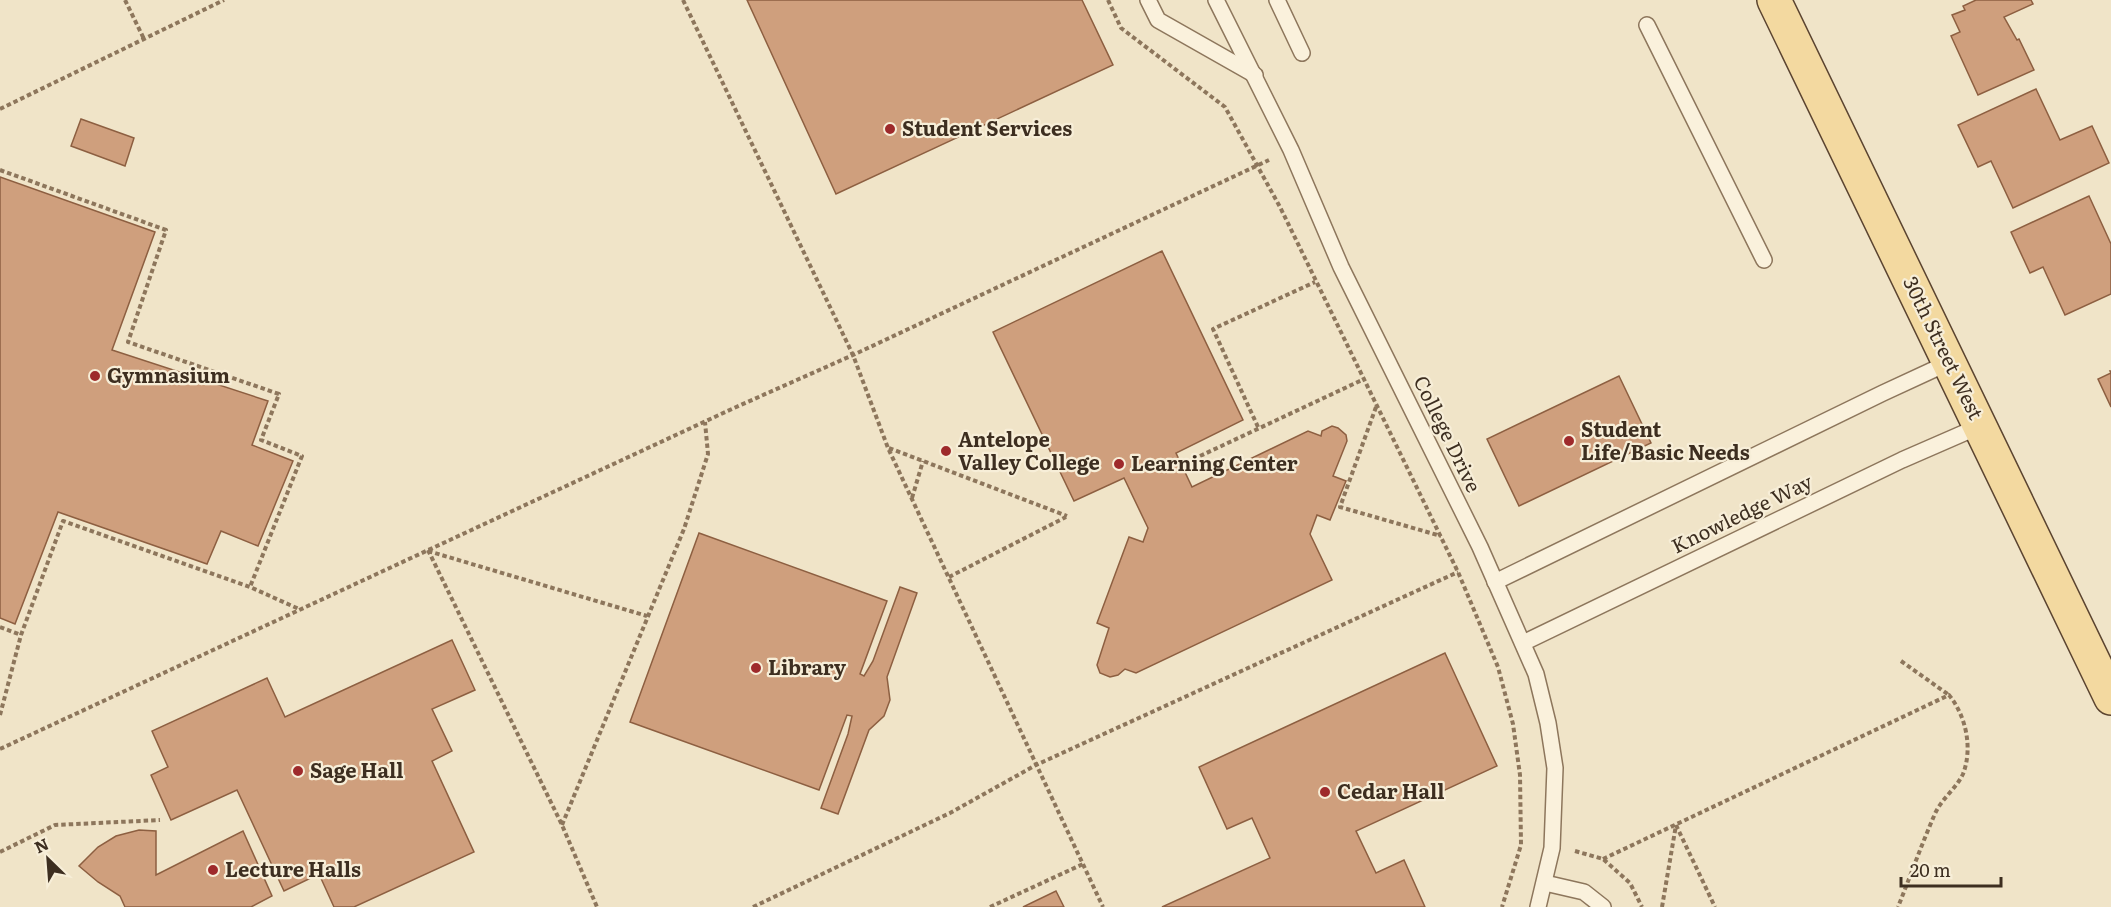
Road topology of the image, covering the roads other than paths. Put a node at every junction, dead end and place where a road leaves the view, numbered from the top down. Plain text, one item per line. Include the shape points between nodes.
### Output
1 (1148, 0) edge
2 (1216, 0) edge
3 (1277, 0) edge
4 (1774, 0) edge
5 (1647, 26) dead end
6 (1302, 53) dead end
7 (1255, 75) junction
8 (1764, 260) dead end
9 (1950, 362) junction
10 (1980, 426) junction
11 (1496, 582) junction
12 (1523, 643) junction
13 (2111, 698) edge
14 (1545, 883) junction
15 (1538, 907) edge
16 (1603, 907) edge

1 - 7 lane via 1158,20
2 - 7 lane, College Drive
3 - 6 lane
4 - 9 main road, 30th Street West
5 - 8 lane
7 - 11 lane, College Drive via 1341,267
9 - 10 main road, 30th Street West
9 - 11 lane
10 - 12 lane, Knowledge Way
10 - 13 main road, 30th Street West
11 - 12 lane, College Drive
12 - 14 lane, College Drive via 1536,674 1555,768 1552,848
14 - 15 lane, College Drive
14 - 16 lane via 1584,892

